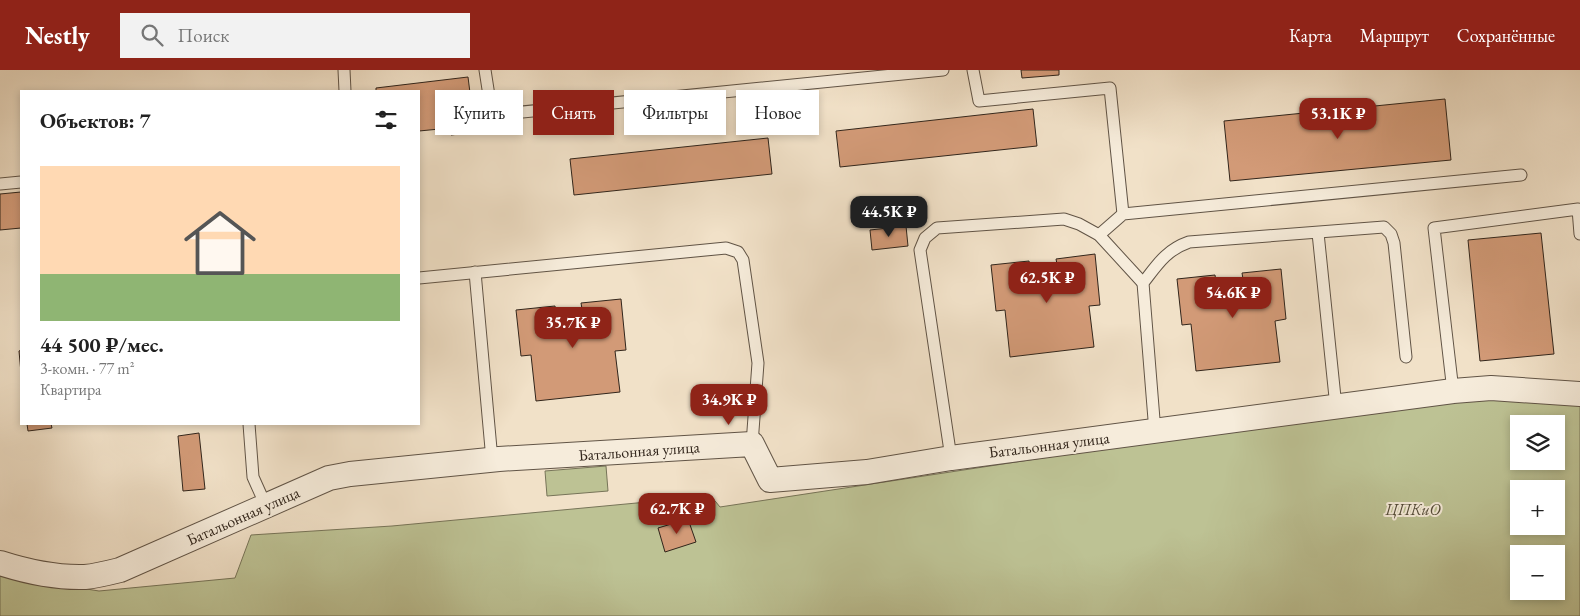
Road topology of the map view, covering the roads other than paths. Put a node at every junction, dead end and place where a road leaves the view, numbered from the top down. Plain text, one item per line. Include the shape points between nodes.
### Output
1 (344, 70) edge
2 (485, 70) edge
3 (943, 70) edge
4 (973, 70) edge
5 (345, 90) edge
6 (1521, 175) dead end
7 (20, 182) edge
8 (0, 184) edge
9 (1123, 214) junction
10 (1318, 232) junction
11 (1580, 234) edge
12 (1099, 235) junction
13 (475, 272) junction
14 (420, 278) edge
15 (1143, 283) junction
16 (1406, 357) dead end
17 (1453, 391) junction
18 (1580, 394) edge
19 (1336, 407) junction
20 (249, 425) edge
21 (1155, 432) junction
22 (752, 444) junction
23 (951, 458) junction
24 (492, 460) junction
25 (266, 506) junction
26 (0, 563) edge

1 - 5 lane
2 - 3 lane via 492,115
4 - 9 lane via 979,101 1110,88
6 - 9 lane
7 - 8 lane
9 - 12 lane
10 - 15 lane via 1189,242 1167,254
10 - 16 lane via 1384,227 1391,234
10 - 19 lane
11 - 17 lane via 1578,209 1434,228
12 - 15 lane
12 - 23 lane via 1064,219 937,228 925,238 920,250
13 - 14 lane
13 - 22 lane via 726,248 738,252 743,260 758,363
13 - 24 lane
15 - 21 lane
17 - 18 street, Батальонная улица via 1491,388
17 - 19 street, Батальонная улица
19 - 21 street, Батальонная улица
20 - 25 lane via 253,478
21 - 23 street, Батальонная улица
22 - 23 street, Батальонная улица via 770,480 867,472
22 - 24 street, Батальонная улица
24 - 25 street, Батальонная улица via 329,478
25 - 26 street, Батальонная улица via 120,570 86,577 56,576 27,572

